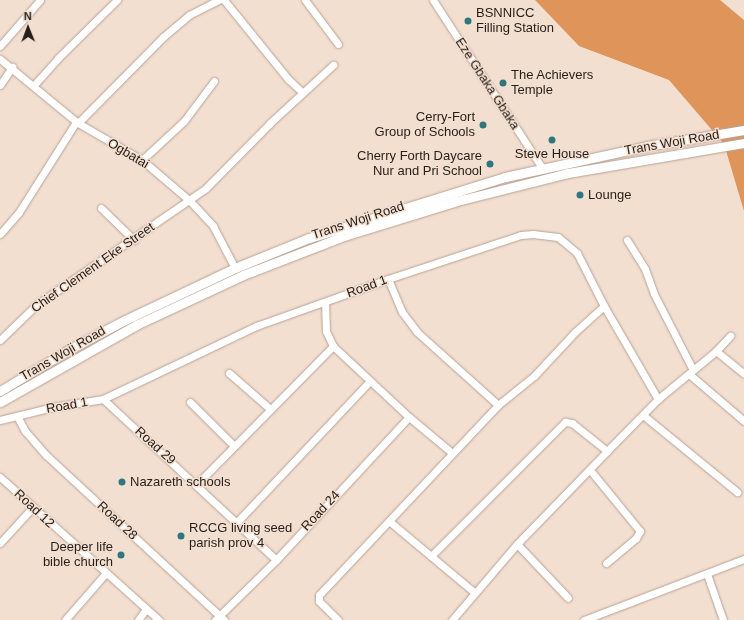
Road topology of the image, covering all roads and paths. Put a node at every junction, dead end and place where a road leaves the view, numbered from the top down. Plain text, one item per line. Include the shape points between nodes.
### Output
1 (40, 0) edge
2 (117, 0) edge
3 (220, 0) edge
4 (224, 0) edge
5 (305, 0) edge
6 (432, 0) edge
7 (338, 44) dead end
8 (0, 46) edge
9 (0, 59) edge
10 (333, 65) dead end
11 (12, 67) junction
12 (214, 81) dead end
13 (0, 85) edge
14 (34, 85) junction
15 (302, 92) junction
16 (77, 123) junction
17 (744, 130) edge
18 (744, 143) edge
19 (142, 160) junction
20 (542, 168) junction
21 (190, 201) junction
22 (419, 202) junction
23 (101, 208) dead end
24 (422, 211) junction
25 (362, 220) junction
26 (364, 229) junction
27 (0, 234) edge
28 (134, 240) junction
29 (627, 240) dead end
30 (235, 268) junction
31 (388, 278) junction
32 (325, 302) junction
33 (604, 306) junction
34 (730, 336) dead end
35 (0, 340) edge
36 (333, 346) junction
37 (716, 351) junction
38 (691, 372) junction
39 (229, 373) dead end
40 (744, 374) edge
41 (370, 381) junction
42 (0, 391) edge
43 (103, 399) junction
44 (658, 399) junction
45 (0, 402) edge
46 (190, 402) dead end
47 (498, 405) junction
48 (269, 408) junction
49 (643, 414) junction
50 (17, 416) junction
51 (409, 417) junction
52 (0, 420) edge
53 (744, 421) edge
54 (234, 446) junction
55 (606, 451) junction
56 (452, 453) junction
57 (590, 470) junction
58 (0, 477) edge
59 (197, 484) junction
60 (737, 492) dead end
61 (32, 508) junction
62 (389, 521) junction
63 (236, 523) junction
64 (0, 543) edge
65 (517, 544) junction
66 (431, 556) junction
67 (744, 559) edge
68 (276, 560) junction
69 (606, 563) dead end
70 (105, 574) junction
71 (706, 574) junction
72 (475, 592) junction
73 (568, 598) dead end
74 (146, 609) junction
75 (219, 619) edge
76 (65, 620) edge
77 (138, 620) edge
78 (159, 620) edge
79 (338, 620) edge
80 (452, 620) edge
81 (584, 620) edge
82 (724, 620) edge

1 - 8 street
2 - 14 street
3 - 16 street via 189,16 162,37
4 - 15 street via 283,74
5 - 7 street
6 - 20 street, Eze Gbaka Gbaka
9 - 11 street, Ogbatai
10 - 15 street, Chief Clement Eke Street
11 - 13 street
11 - 14 street, Ogbatai
12 - 19 street via 184,121
14 - 16 street, Ogbatai
15 - 21 street, Chief Clement Eke Street
16 - 19 street, Ogbatai
16 - 27 street via 19,212
17 - 20 main road, Trans Woji Road via 647,146
18 - 24 main road, Trans Woji Road via 568,173
19 - 21 street, Ogbatai
20 - 22 main road, Trans Woji Road
21 - 28 street, Chief Clement Eke Street
21 - 30 street, Ogbatai via 213,226
22 - 24 main road
22 - 25 main road, Trans Woji Road
23 - 28 street
24 - 26 main road, Trans Woji Road
25 - 26 main road
25 - 30 main road, Trans Woji Road via 308,238
26 - 45 main road, Trans Woji Road via 243,275 172,308 70,361
28 - 35 street, Chief Clement Eke Street via 36,305
29 - 38 street via 645,269
30 - 42 main road, Trans Woji Road via 70,348
31 - 32 street, Road 1
31 - 33 street, Road 1 via 521,235 552,235 567,243 583,261
31 - 47 street via 402,312 417,332
32 - 36 street via 326,331
32 - 43 street, Road 1 via 256,326
33 - 44 street, Road 1
33 - 47 street via 575,332 534,376
34 - 37 street
36 - 41 street
36 - 48 street
37 - 38 street
37 - 40 street
38 - 44 street
38 - 53 street
39 - 48 street
41 - 51 street
41 - 63 street
43 - 50 street, Road 1
43 - 59 street, Road 29
44 - 49 street
46 - 54 street
47 - 56 street
48 - 54 street
49 - 55 street
49 - 60 street
50 - 52 street, Road 1
50 - 75 street, Road 28 via 25,431 46,455
51 - 56 street
51 - 68 street, Road 24
54 - 59 street
55 - 57 street
55 - 66 street via 572,423 565,422
56 - 62 street
57 - 65 street
57 - 69 street via 640,530 636,538
58 - 61 street, Road 12
59 - 63 street, Road 29
61 - 64 street
61 - 70 street, Road 12
62 - 66 street
62 - 79 street via 319,595 319,601
63 - 68 street, Road 29
65 - 72 street
65 - 73 street
66 - 72 street
67 - 71 street
68 - 75 street, Road 24
70 - 74 street, Road 12
70 - 76 street
71 - 81 street
71 - 82 street
72 - 80 street
74 - 77 street
74 - 78 street, Road 12

